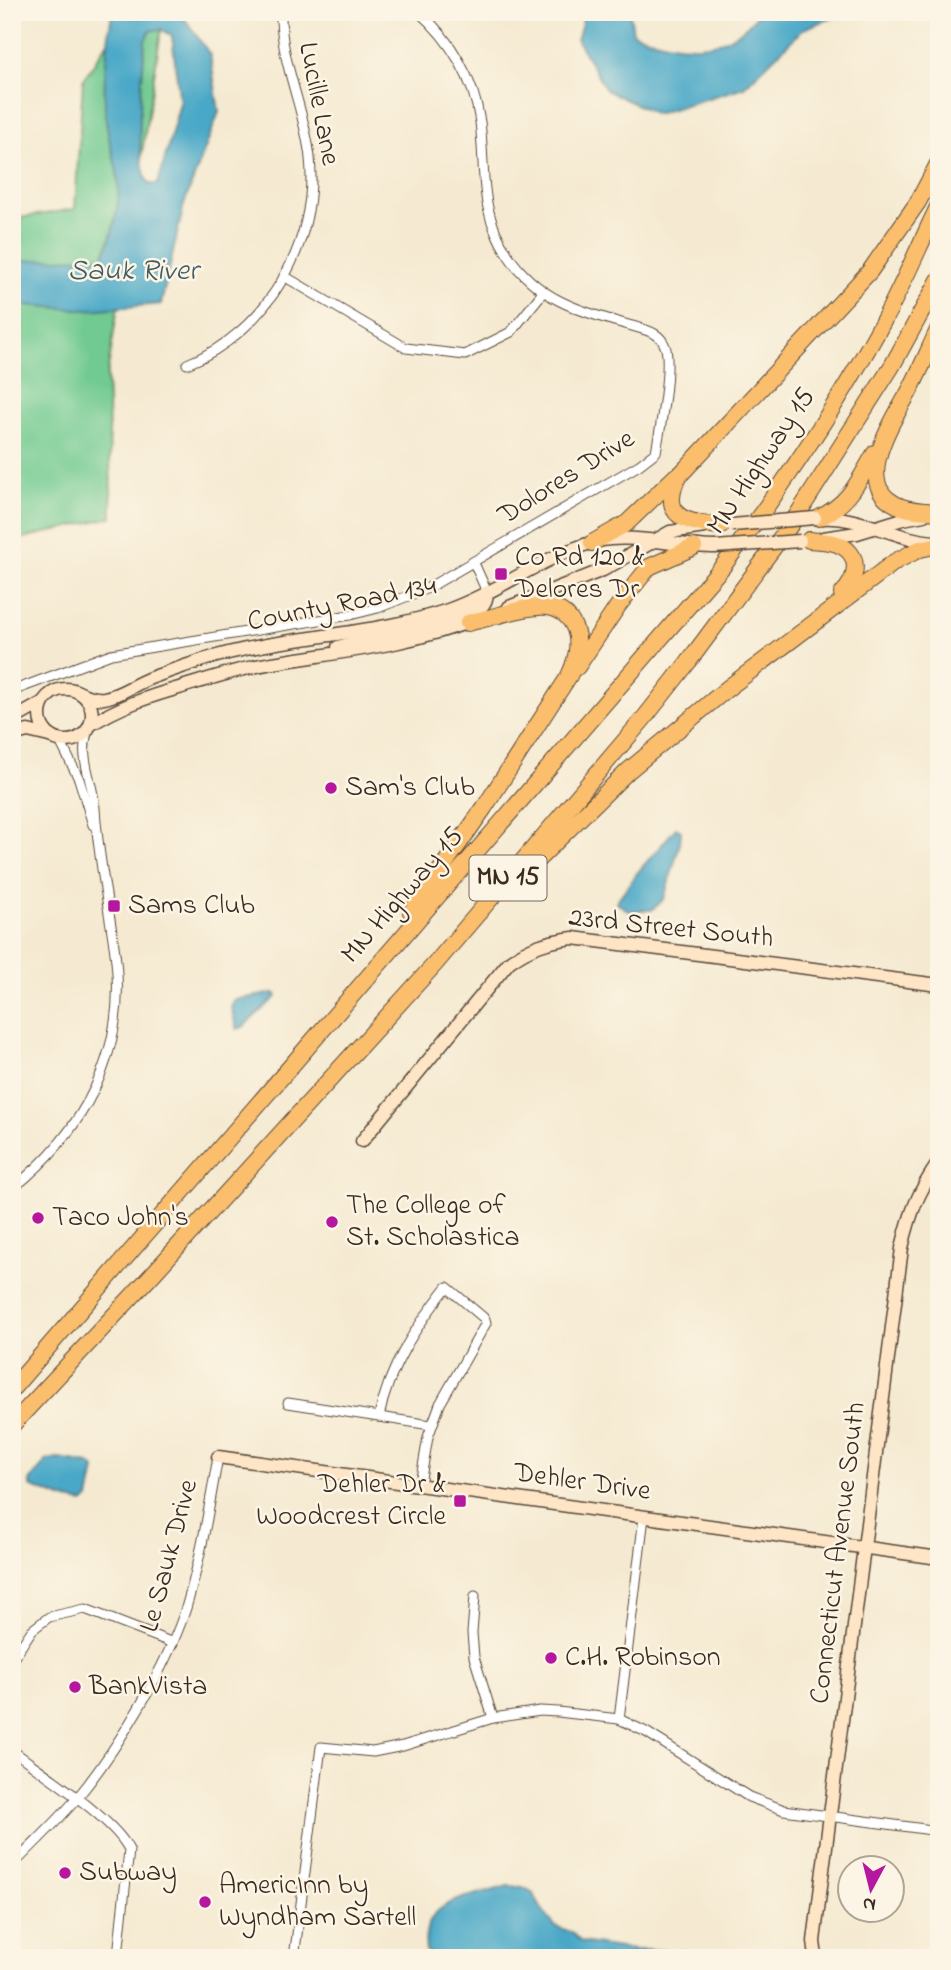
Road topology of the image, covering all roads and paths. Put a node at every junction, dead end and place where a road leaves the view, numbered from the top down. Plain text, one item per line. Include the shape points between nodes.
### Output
1 (281, 12) edge
2 (419, 12) edge
3 (939, 162) edge
4 (939, 205) edge
5 (284, 276) junction
6 (939, 281) edge
7 (544, 291) junction
8 (939, 328) edge
9 (187, 364) dead end
10 (887, 432) junction
11 (684, 469) junction
12 (939, 513) edge
13 (817, 518) junction
14 (726, 525) junction
15 (878, 528) junction
16 (804, 541) junction
17 (651, 542) junction
18 (592, 543) junction
19 (939, 543) edge
20 (694, 548) junction
21 (474, 563) junction
22 (487, 592) junction
23 (819, 618) junction
24 (468, 623) junction
25 (294, 660) junction
26 (12, 691) edge
27 (78, 692) junction
28 (42, 703) junction
29 (545, 712) junction
30 (12, 720) edge
31 (89, 727) junction
32 (12, 734) edge
33 (55, 739) junction
34 (94, 830) junction
35 (435, 964) junction
36 (939, 985) edge
37 (347, 1000) junction
38 (362, 1142) dead end
39 (939, 1161) edge
40 (12, 1189) edge
41 (12, 1389) edge
42 (288, 1403) dead end
43 (379, 1417) junction
44 (12, 1424) edge
45 (431, 1426) junction
46 (218, 1457) joint
47 (420, 1484) junction
48 (644, 1517) junction
49 (863, 1546) junction
50 (939, 1558) edge
51 (475, 1596) dead end
52 (173, 1643) junction
53 (12, 1660) edge
54 (493, 1718) junction
55 (619, 1719) junction
56 (12, 1750) edge
57 (76, 1799) junction
58 (829, 1816) junction
59 (939, 1831) edge
60 (12, 1866) edge
61 (120, 1958) edge
62 (294, 1958) edge
63 (816, 1958) edge

1 - 5 street, Lucille Lane via 284,50 310,159 310,196 303,232
2 - 7 street, Dolores Drive via 445,38 475,97 483,186 492,224 509,257
3 - 11 highway via 911,213 870,271
4 - 37 highway, MN Highway 15 / MN 15 via 887,315 828,416 763,513 723,566
5 - 7 street via 406,348 465,355 511,332
5 - 9 street, Lucille Lane via 248,326 209,355
6 - 35 highway, MN Highway 15 / MN 15 via 879,387 794,520 652,707
7 - 21 street, Dolores Drive via 577,309 660,337 668,361 656,452
8 - 10 highway
10 - 12 highway via 876,467 883,493 901,507
10 - 13 highway via 849,497
11 - 14 highway via 671,497 673,509 689,522
11 - 18 highway via 627,523
12 - 15 street, County Road 134
13 - 14 street, County Road 134, bridge
13 - 15 street, County Road 134 via 842,518
14 - 17 street, County Road 134 via 677,531
15 - 16 street, County Road 134
15 - 19 street, County Road 134
16 - 20 street, County Road 134, bridge
16 - 23 highway via 844,547 855,562 849,587
17 - 18 street, County Road 134 via 612,539
17 - 20 street, County Road 134
17 - 24 street, County Road 134 via 603,570
18 - 22 street, County Road 134
19 - 23 highway via 896,561
20 - 29 highway via 660,561 642,575
21 - 22 street
21 - 26 street, Dolores Drive via 378,608 111,654
22 - 25 street via 481,608 447,621
22 - 27 street, County Road 134 via 451,609 404,622 231,652 147,679 113,696
23 - 35 highway via 628,771
24 - 25 street, County Road 134 via 401,642
24 - 29 highway via 531,606 550,607 566,615 577,636 578,653
25 - 31 street, County Road 134 via 225,674 136,701
27 - 28 street via 54,691
27 - 31 street via 92,710
28 - 30 street
28 - 33 street via 41,725
29 - 37 highway via 451,857
31 - 33 street via 76,740
31 - 34 street via 83,743 92,786
32 - 33 street via 28,731
33 - 34 street via 79,779
34 - 40 street via 116,962 117,998 104,1070 72,1129 35,1171
35 - 44 highway, MN Highway 15 / MN 15
36 - 38 street, 23rd Street South via 573,938 541,944 509,962
37 - 41 highway, MN Highway 15 / MN 15
39 - 49 street, Connecticut Avenue South via 920,1190 902,1248
42 - 43 street
43 - 45 street
43 - 45 street via 400,1355 447,1287 486,1323 451,1381
45 - 47 street
46 - 47 street, Dehler Drive
46 - 52 street, Le Sauk Drive via 195,1573
47 - 48 street, Dehler Drive
48 - 49 street, Dehler Drive
48 - 55 street
49 - 50 street, Dehler Drive
49 - 58 street, Connecticut Avenue South
51 - 54 street via 474,1657
52 - 53 street via 85,1609 49,1617 32,1629
52 - 57 street, Le Sauk Drive via 113,1748
54 - 55 street via 540,1712
54 - 62 street via 373,1752 321,1747
55 - 58 street via 646,1731 749,1797 784,1810
56 - 57 street
57 - 60 street, Le Sauk Drive
57 - 61 street via 108,1822 129,1850
58 - 59 street
58 - 63 street, Connecticut Avenue South via 814,1941

